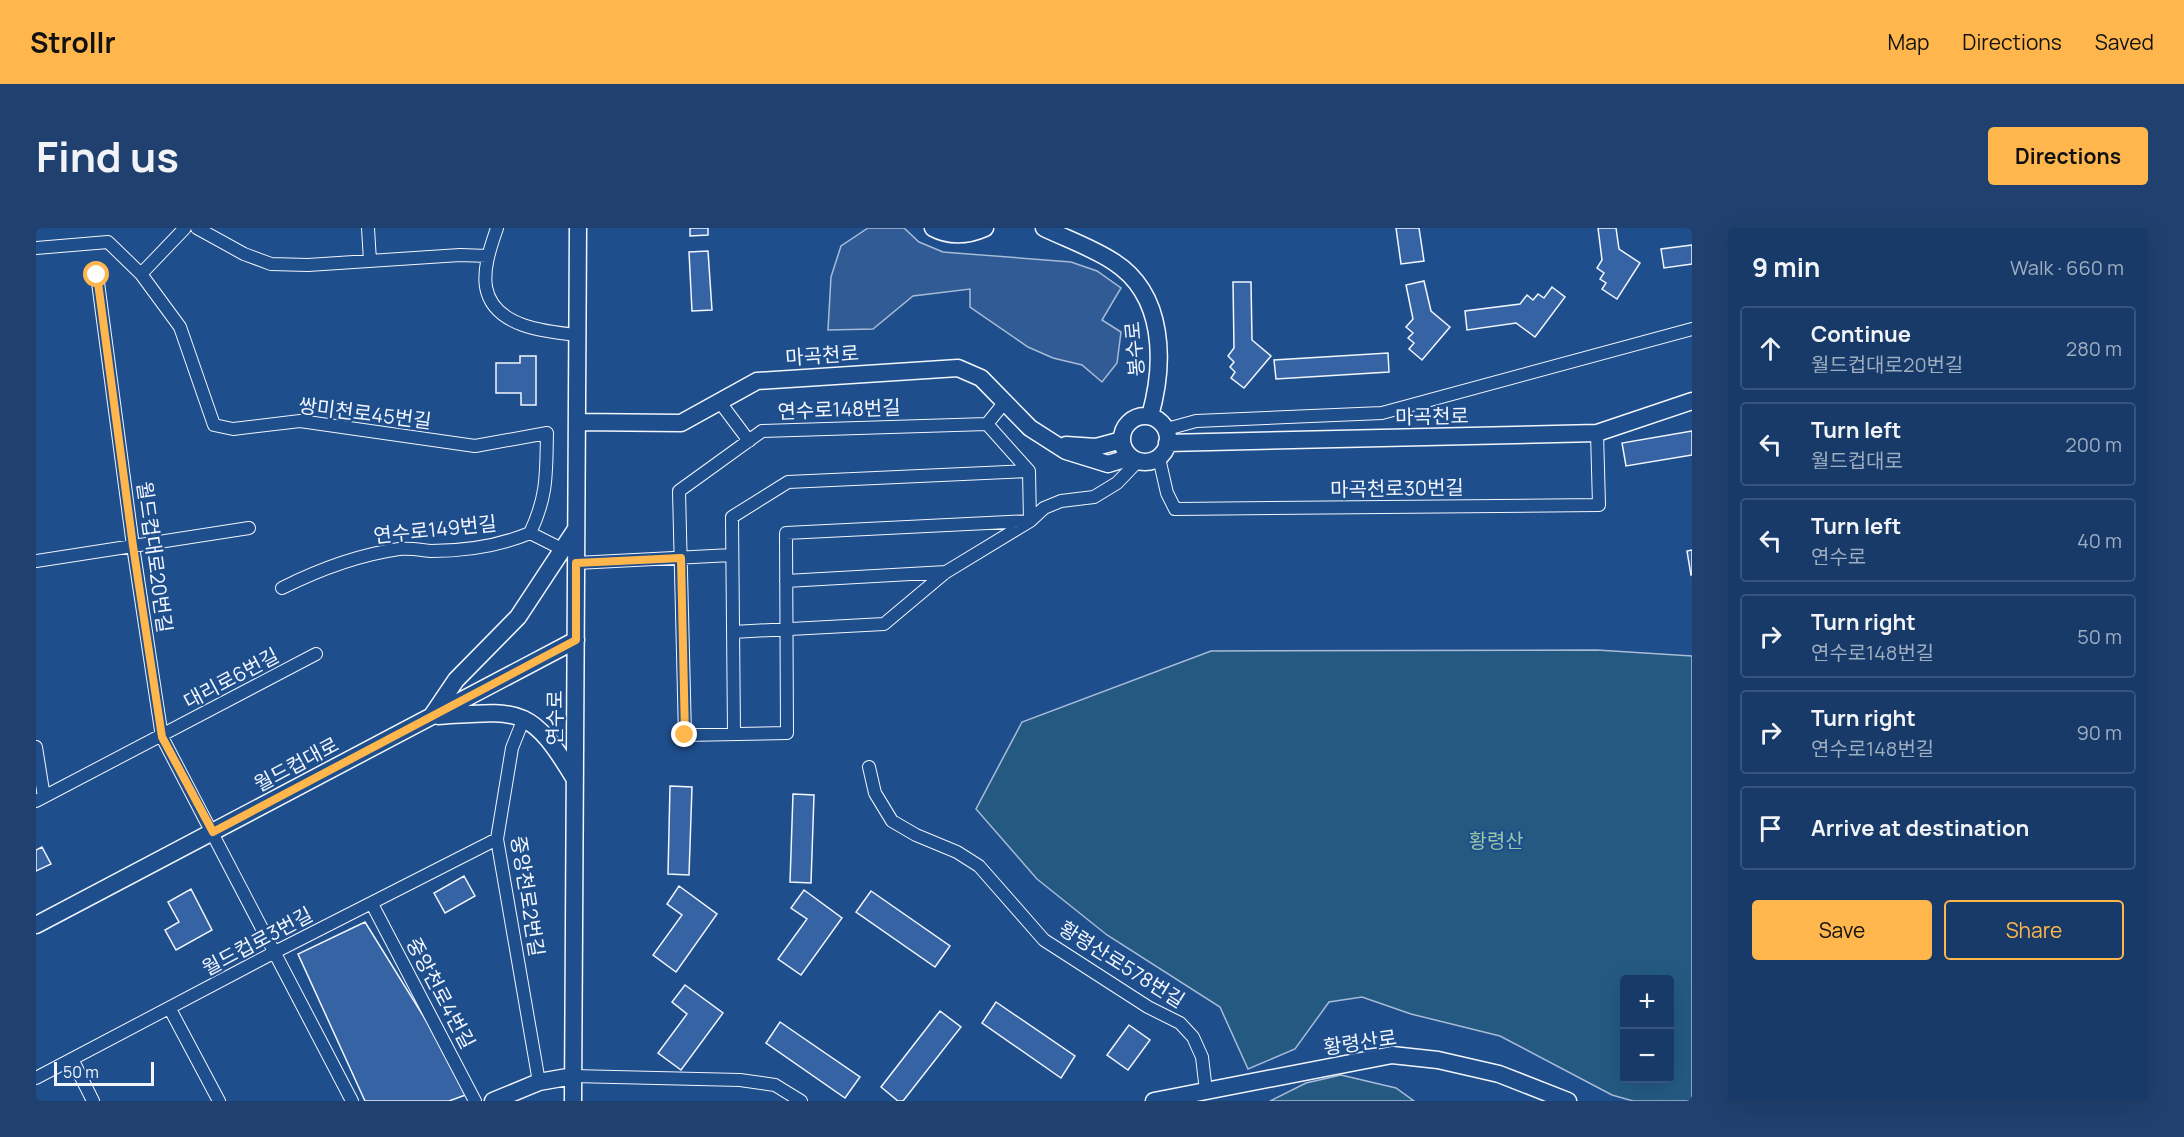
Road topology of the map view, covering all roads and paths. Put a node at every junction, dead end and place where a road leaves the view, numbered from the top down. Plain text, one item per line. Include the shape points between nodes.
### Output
1 (185, 228) edge
2 (197, 228) edge
3 (368, 228) edge
4 (497, 228) edge
5 (578, 228) edge
6 (933, 228) edge
7 (985, 228) edge
8 (1044, 228) edge
9 (36, 248) edge
10 (488, 256) junction
11 (370, 261) junction
12 (141, 274) junction
13 (97, 275) dead end
14 (1692, 329) edge
15 (578, 335) junction
16 (719, 401) junction
17 (1692, 401) edge
18 (1004, 403) junction
19 (1150, 416) junction
20 (577, 422) junction
21 (987, 424) junction
22 (1597, 433) junction
23 (1167, 436) junction
24 (1122, 440) junction
25 (749, 441) junction
26 (1053, 443) junction
27 (1159, 458) junction
28 (1134, 459) junction
29 (1029, 471) junction
30 (1030, 521) junction
31 (249, 528) dead end
32 (576, 528) junction
33 (530, 533) junction
34 (133, 546) junction
35 (564, 550) junction
36 (732, 555) junction
37 (681, 558) junction
38 (36, 561) edge
39 (576, 563) junction
40 (946, 572) junction
41 (786, 581) junction
42 (282, 588) dead end
43 (786, 629) junction
44 (733, 632) junction
45 (576, 640) junction
46 (316, 654) dead end
47 (431, 717) junction
48 (524, 718) junction
49 (734, 734) junction
50 (162, 737) junction
51 (36, 747) edge
52 (869, 767) dead end
53 (575, 779) junction
54 (40, 799) edge
55 (213, 832) junction
56 (497, 839) junction
57 (372, 903) junction
58 (36, 925) edge
59 (275, 952) junction
60 (170, 1009) junction
61 (72, 1059) junction
62 (573, 1076) junction
63 (36, 1078) edge
64 (539, 1082) junction
65 (1206, 1091) junction
66 (93, 1101) edge
67 (219, 1101) edge
68 (352, 1101) edge
69 (476, 1101) edge
70 (494, 1101) edge
71 (573, 1101) edge
72 (801, 1101) edge
73 (1154, 1101) edge
74 (1568, 1101) edge

1 - 12 street
2 - 11 street via 271,264
3 - 11 street
4 - 10 street
5 - 15 street, 연수로
6 - 7 street via 969,236
8 - 19 street, 봉수로 via 1114,262 1140,285 1154,316 1159,360
9 - 12 street, 쌍미천로45번길 via 108,242
10 - 11 street
10 - 15 street via 486,288 499,311 525,327
12 - 33 street, 쌍미천로45번길 via 180,327 214,424 233,429 300,421 475,446 547,433 546,487
13 - 34 street, 월드컵대로20번길
14 - 23 street via 1382,413 1196,421
15 - 20 street, 연수로
16 - 18 street, 마곡천로 via 757,381 958,368 981,378
16 - 20 street, 마곡천로 via 681,423
16 - 25 street
17 - 22 street, 마곡천로
18 - 21 street
18 - 26 street, 마곡천로
19 - 23 street via 1160,420
19 - 24 street via 1130,421
20 - 32 street, 연수로
21 - 25 street, 연수로148번길 via 762,431
21 - 29 street
22 - 23 street, 마곡천로
22 - 27 street, 마곡천로30번길 via 1599,505 1175,509
23 - 27 street via 1166,450
24 - 26 street, 마곡천로 via 1096,447
24 - 28 street
25 - 37 street, 연수로148번길 via 679,491
26 - 28 street, 마곡천로 via 1096,462
27 - 28 street, 마곡천로 via 1149,462
28 - 30 street via 1117,483 1094,497 1061,501 1044,508
29 - 30 street
29 - 36 street via 788,482 732,517
30 - 40 street
30 - 41 street, 연수로148번길 via 786,533
31 - 34 street
32 - 35 street
32 - 39 street, 연수로
33 - 35 street
33 - 42 street, 연수로149번길 via 491,546 433,551 402,549 374,554 325,567
34 - 38 street
34 - 50 street, 월드컵대로20번길
35 - 47 street via 518,617 456,680
36 - 37 street
36 - 44 street
37 - 39 street
37 - 49 street, 연수로148번길 via 685,735
39 - 45 street, 연수로
40 - 41 street
40 - 43 street via 884,624
41 - 43 street, 연수로148번길
43 - 44 street
43 - 49 street, 연수로148번길 via 787,733
44 - 49 street
45 - 47 street, 월드컵대로
45 - 53 street, 연수로
46 - 50 street, 대리로6번길
47 - 48 street via 498,713
47 - 55 street, 월드컵대로
48 - 53 street via 538,727 556,748
48 - 56 street, 중앙천로2번길 via 512,748
50 - 54 street, 대리로6번길
50 - 55 street, 월드컵대로20번길
51 - 54 street
52 - 65 street, 황령산로578번길 via 875,793 892,821 979,866 1044,940 1148,1007 1180,1023 1193,1037 1202,1057
53 - 62 street, 연수로
55 - 58 street, 월드컵대로
55 - 59 street, 월드컵대로20번길
56 - 57 street, 월드컵로3번길
56 - 64 street, 중앙천로2번길
57 - 59 street, 월드컵로3번길
57 - 69 street, 중앙천로4번길
59 - 60 street, 월드컵로3번길
59 - 68 street, 월드컵대로20번길
60 - 61 street, 월드컵로3번길
60 - 67 street
61 - 63 street, 월드컵로3번길
61 - 66 street
62 - 64 street
62 - 71 street, 연수로
62 - 72 street via 740,1080 775,1085
64 - 70 street
65 - 73 street, 황령산로
65 - 74 street, 황령산로 via 1392,1055 1438,1060 1499,1074

